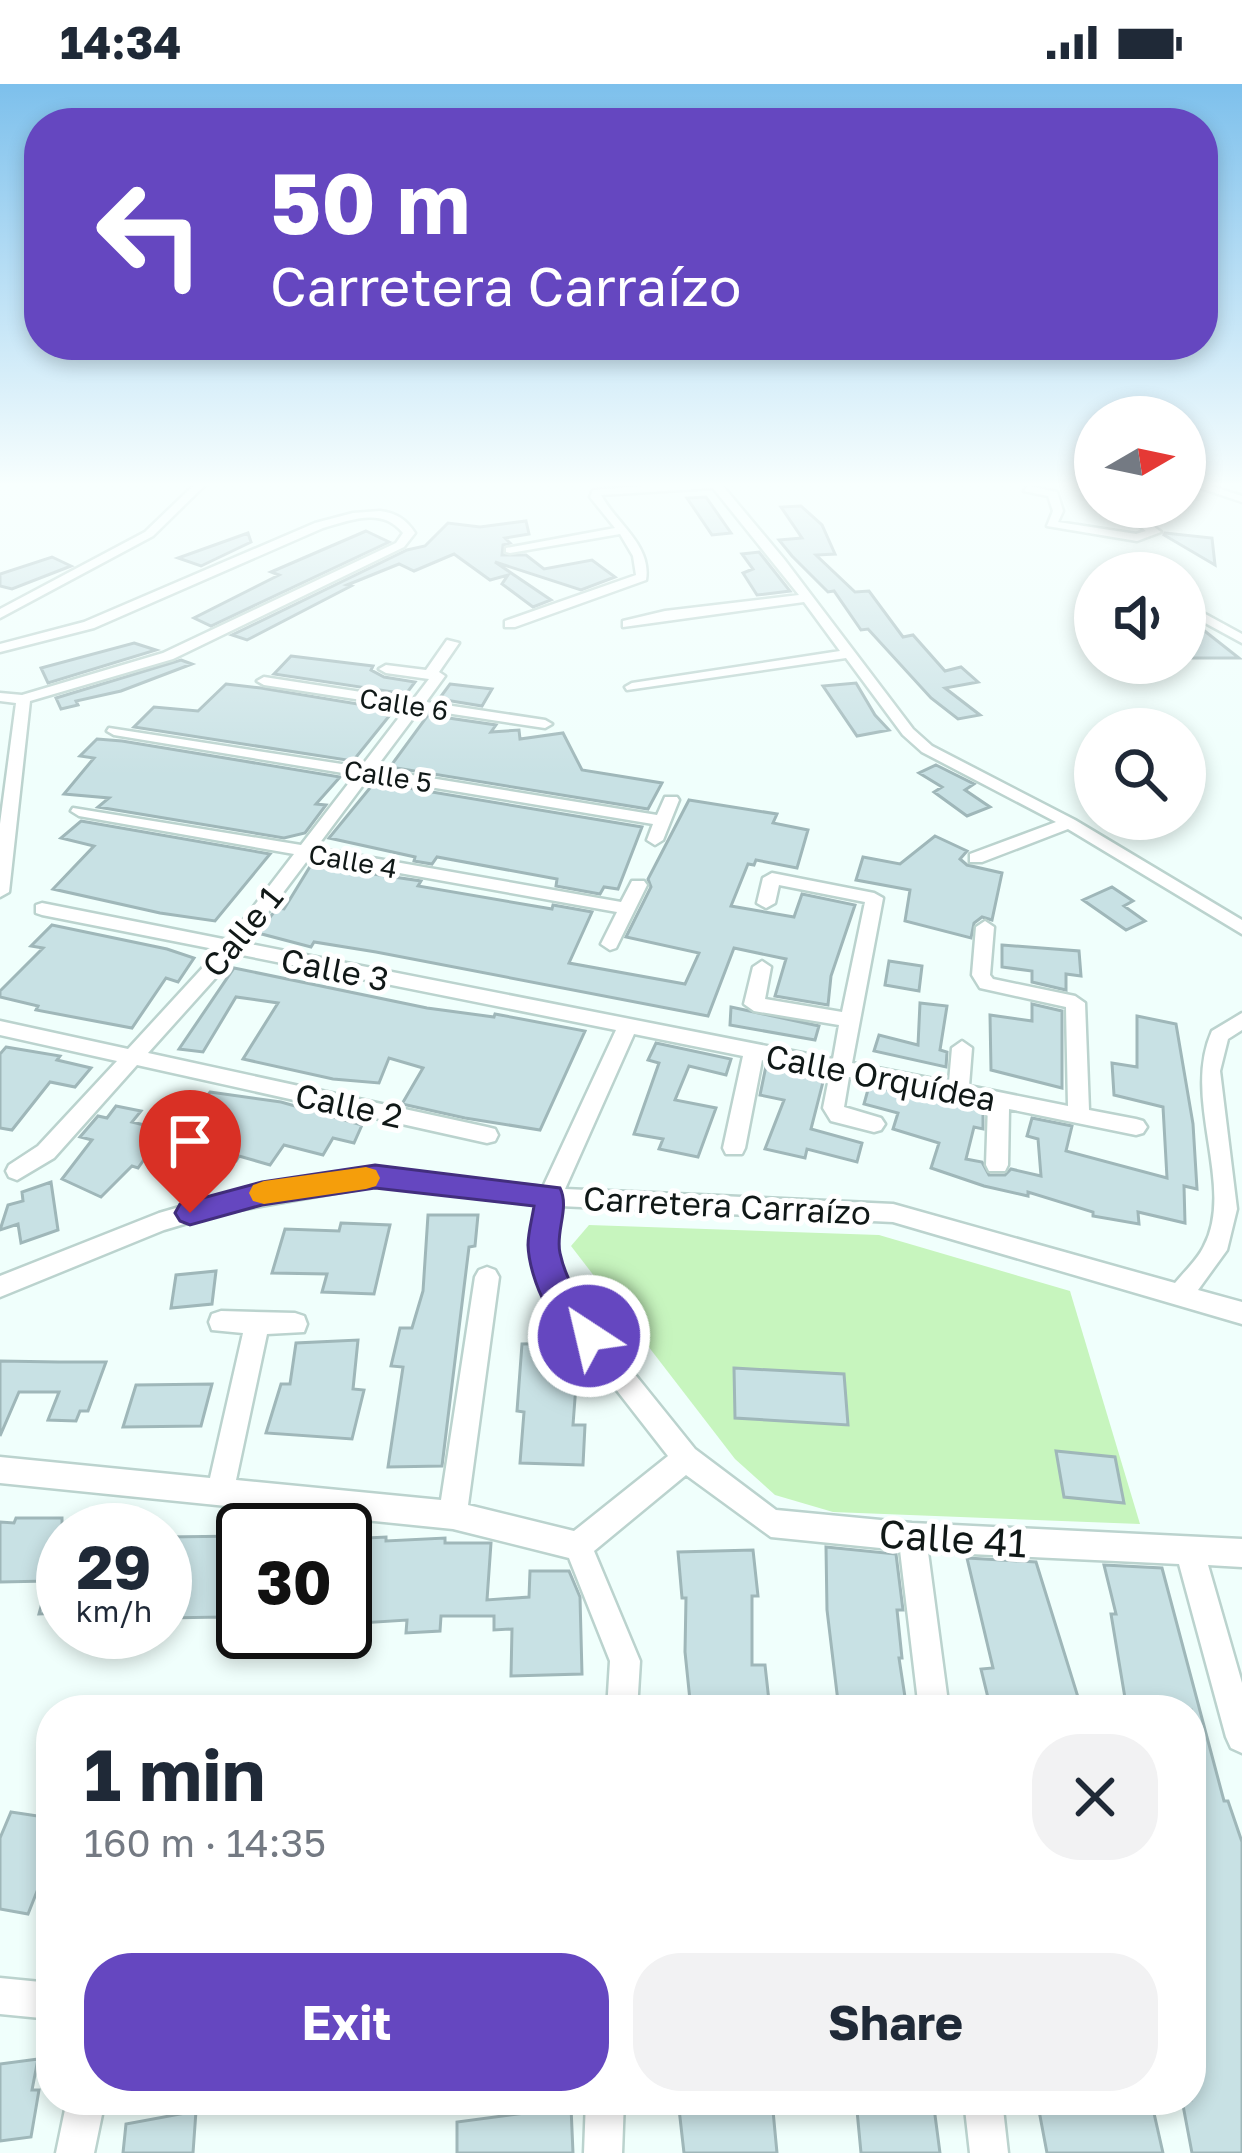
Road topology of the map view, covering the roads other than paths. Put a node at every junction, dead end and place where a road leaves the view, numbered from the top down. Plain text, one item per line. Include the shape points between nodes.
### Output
1 (60, 582) edge
2 (187, 582) edge
3 (324, 582) edge
4 (631, 582) edge
5 (793, 582) edge
6 (806, 598) junction
7 (0, 614) edge
8 (1206, 619) edge
9 (511, 624) dead end
10 (628, 624) dead end
11 (1242, 639) edge
12 (452, 643) dead end
13 (0, 648) edge
14 (846, 654) junction
15 (386, 669) dead end
16 (430, 675) junction
17 (264, 681) dead end
18 (632, 687) dead end
19 (0, 697) edge
20 (23, 699) junction
21 (415, 705) junction
22 (545, 724) dead end
23 (113, 731) dead end
24 (364, 772) junction
25 (671, 800) dead end
26 (79, 812) dead end
27 (662, 821) junction
28 (1069, 823) junction
29 (655, 840) dead end
30 (303, 852) junction
31 (976, 858) dead end
32 (638, 885) dead end
33 (0, 892) edge
34 (766, 903) dead end
35 (627, 908) junction
36 (42, 909) dead end
37 (985, 927) dead end
38 (1242, 928) edge
39 (610, 944) dead end
40 (231, 949) junction
41 (762, 967) dead end
42 (850, 1020) junction
43 (1242, 1020) edge
44 (628, 1027) junction
45 (0, 1028) edge
46 (962, 1048) dead end
47 (754, 1052) junction
48 (133, 1058) junction
49 (838, 1068) junction
50 (958, 1093) junction
51 (999, 1100) junction
52 (1078, 1115) junction
53 (874, 1124) dead end
54 (1136, 1127) dead end
55 (487, 1135) dead end
56 (734, 1148) dead end
57 (997, 1165) dead end
58 (17, 1171) dead end
59 (550, 1197) junction
60 (487, 1277) dead end
61 (0, 1287) edge
62 (1178, 1297) junction
63 (1242, 1313) edge
64 (221, 1322) dead end
65 (257, 1324) junction
66 (295, 1324) dead end
67 (686, 1458) junction
68 (0, 1471) edge
69 (220, 1492) junction
70 (453, 1515) junction
71 (912, 1537) junction
72 (578, 1546) junction
73 (1189, 1550) junction
74 (1242, 1553) edge
75 (623, 1695) edge
76 (932, 1695) edge
77 (1242, 1737) edge
78 (0, 1996) edge
79 (36, 2000) edge
80 (83, 2115) edge
81 (604, 2115) edge
82 (984, 2115) edge
83 (75, 2153) edge
84 (603, 2153) edge
85 (989, 2153) edge

1 - 7 street
2 - 13 street via 85,626
3 - 20 street via 169,656
4 - 9 street
5 - 6 street
6 - 10 street
6 - 14 street
8 - 11 street
12 - 16 street, Calle 1
14 - 18 street
14 - 28 street via 927,749
15 - 16 street
16 - 21 street, Calle 1 via 438,676
17 - 21 street, Calle 6
19 - 20 street
20 - 33 street
21 - 22 street, Calle 6
21 - 24 street, Calle 1
23 - 24 street, Calle 5
24 - 27 street, Calle 5
24 - 30 street, Calle 1
25 - 27 street
26 - 30 street, Calle 4
27 - 29 street
28 - 31 street
28 - 38 street
30 - 35 street, Calle 4
30 - 40 street, Calle 1
32 - 35 street
34 - 42 street via 772,878 874,898
35 - 39 street
36 - 40 street, Calle 3
37 - 52 street via 987,984 1075,1003
40 - 44 street, Calle 3
40 - 48 street, Calle 1
41 - 42 street via 754,1004
42 - 49 street
43 - 62 street via 1219,1036 1210,1071 1226,1209 1216,1250
44 - 47 street, Calle Orquídea
44 - 59 street
45 - 48 street, Calle 2
46 - 50 street
47 - 49 street, Calle Orquídea
47 - 56 street
48 - 55 street, Calle 2
48 - 58 street, Calle 1 via 46,1152
49 - 50 street, Calle Orquídea
49 - 53 street via 833,1108
50 - 51 street, Calle Orquídea
51 - 52 street, Calle Orquídea
51 - 57 street
52 - 54 street, Calle Orquídea
59 - 61 street, Carretera Carraízo via 375,1177 262,1193 159,1222
59 - 62 street, Carretera Carraízo via 893,1214
59 - 67 street, Calle 41 via 543,1247 556,1295
60 - 70 street
62 - 63 street, Carretera Carraízo
64 - 65 street
65 - 66 street
65 - 69 street
67 - 71 street, Calle 41 via 771,1522
67 - 72 street
68 - 69 street
69 - 70 street
70 - 72 street
71 - 73 street, Calle 41
71 - 76 street
72 - 75 street via 625,1661
73 - 74 street, Calle 41
73 - 77 street
78 - 79 street
80 - 83 street
81 - 84 street
82 - 85 street

